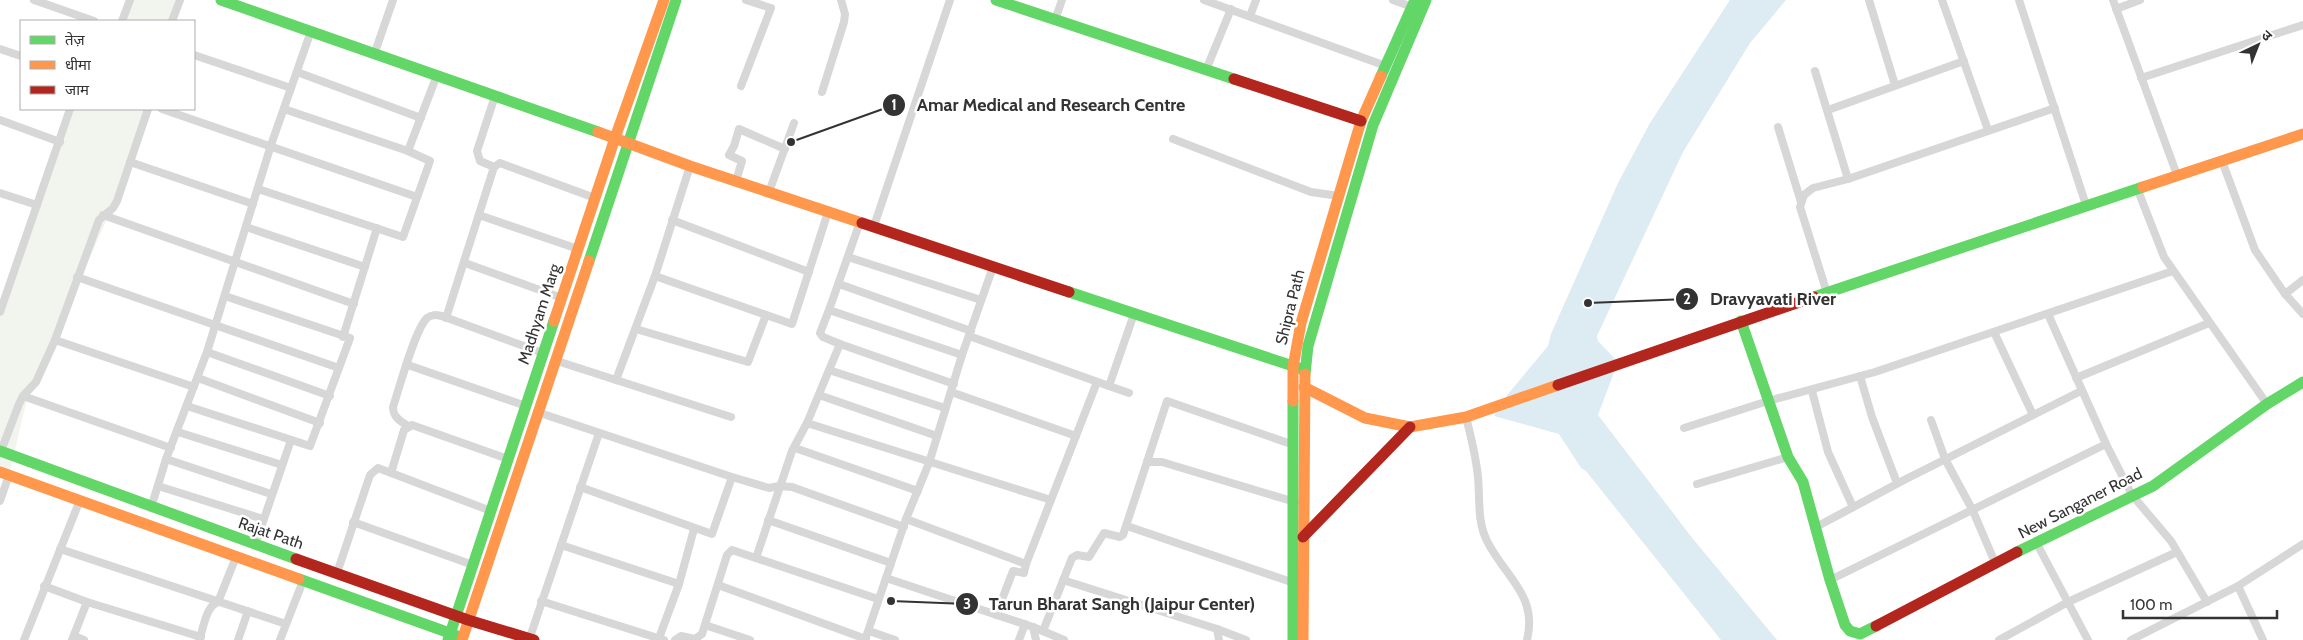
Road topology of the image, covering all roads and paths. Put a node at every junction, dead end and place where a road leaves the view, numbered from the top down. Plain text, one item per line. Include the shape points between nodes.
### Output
1 (34, 0) edge
2 (130, 0) edge
3 (180, 0) edge
4 (221, 0) edge
5 (393, 0) edge
6 (664, 0) edge
7 (676, 0) edge
8 (746, 0) edge
9 (841, 0) edge
10 (950, 0) edge
11 (996, 0) edge
12 (1062, 0) edge
13 (1204, 0) edge
14 (1256, 0) edge
15 (1393, 0) edge
16 (1426, 0) edge
17 (1869, 0) edge
18 (1942, 0) edge
19 (2019, 0) edge
20 (2113, 0) edge
21 (2140, 0) edge
22 (1414, 4) edge
23 (1231, 9) junction
24 (2116, 9) junction
25 (1250, 16) junction
26 (91, 20) edge
27 (122, 20) edge
28 (172, 20) edge
29 (1055, 20) junction
30 (2303, 25) edge
31 (311, 32) junction
32 (0, 49) edge
33 (195, 55) edge
34 (374, 55) junction
35 (20, 56) edge
36 (1964, 60) junction
37 (1386, 66) junction
38 (1206, 70) junction
39 (1815, 71) dead end
40 (296, 72) junction
41 (437, 75) junction
42 (2142, 78) junction
43 (1895, 85) junction
44 (742, 86) dead end
45 (291, 88) junction
46 (822, 92) dead end
47 (495, 96) junction
48 (2055, 108) junction
49 (284, 109) junction
50 (70, 110) edge
51 (148, 110) edge
52 (165, 110) edge
53 (1828, 110) junction
54 (421, 118) junction
55 (0, 120) edge
56 (1361, 121) junction
57 (794, 123) dead end
58 (1778, 126) dead end
59 (1988, 130) junction
60 (2303, 134) edge
61 (615, 138) junction
62 (1173, 139) dead end
63 (60, 142) junction
64 (627, 142) junction
65 (271, 145) junction
66 (785, 149) junction
67 (408, 151) junction
68 (2222, 161) junction
69 (130, 162) junction
70 (690, 166) junction
71 (494, 167) junction
72 (2177, 176) junction
73 (1848, 179) junction
74 (736, 181) junction
75 (2137, 188) junction
76 (258, 189) junction
77 (769, 192) junction
78 (0, 193) edge
79 (1339, 196) junction
80 (417, 197) junction
81 (595, 198) junction
82 (1802, 202) junction
83 (253, 204) junction
84 (37, 205) junction
85 (2086, 205) junction
86 (828, 212) junction
87 (103, 215) junction
88 (479, 215) junction
89 (672, 220) junction
90 (860, 222) junction
91 (874, 226) junction
92 (246, 227) junction
93 (377, 228) junction
94 (578, 249) junction
95 (848, 258) junction
96 (236, 263) junction
97 (465, 263) junction
98 (365, 267) junction
99 (993, 267) junction
100 (2173, 271) junction
101 (809, 272) junction
102 (77, 276) junction
103 (655, 276) junction
104 (2303, 280) edge
105 (839, 284) junction
106 (1827, 293) junction
107 (2285, 294) junction
108 (225, 296) junction
109 (562, 298) junction
110 (981, 300) junction
111 (354, 304) junction
112 (830, 310) junction
113 (0, 312) edge
114 (1134, 314) junction
115 (2048, 314) junction
116 (2303, 314) edge
117 (766, 315) junction
118 (446, 318) junction
119 (1741, 321) junction
120 (2209, 323) junction
121 (215, 326) junction
122 (636, 329) junction
123 (1994, 332) junction
124 (970, 334) junction
125 (343, 337) junction
126 (55, 340) junction
127 (840, 344) junction
128 (207, 352) junction
129 (544, 353) junction
130 (962, 355) junction
131 (557, 361) junction
132 (408, 364) junction
133 (339, 368) junction
134 (1299, 368) junction
135 (829, 370) junction
136 (1860, 376) junction
137 (198, 378) junction
138 (2076, 378) junction
139 (616, 380) junction
140 (1098, 382) junction
141 (2303, 382) edge
142 (954, 384) junction
143 (1108, 386) junction
144 (194, 387) junction
145 (1304, 387) junction
146 (1812, 390) junction
147 (2081, 391) junction
148 (951, 392) junction
149 (1129, 393) dead end
150 (820, 395) junction
151 (23, 396) junction
152 (330, 396) junction
153 (1768, 401) junction
154 (2267, 404) junction
155 (187, 406) junction
156 (526, 406) junction
157 (945, 408) junction
158 (537, 412) junction
159 (1472, 415) junction
160 (2033, 415) junction
161 (731, 417) dead end
162 (1931, 420) dead end
163 (320, 423) junction
164 (807, 423) junction
165 (408, 426) junction
166 (1410, 427) junction
167 (1684, 428) dead end
168 (178, 432) junction
169 (599, 433) junction
170 (937, 436) junction
171 (1076, 436) junction
172 (290, 440) junction
173 (2106, 444) junction
174 (1294, 445) junction
175 (171, 448) junction
176 (795, 448) junction
177 (1, 451) edge
178 (1788, 456) junction
179 (166, 459) junction
180 (508, 459) junction
181 (1945, 459) junction
182 (1147, 462) junction
183 (929, 463) junction
184 (282, 465) junction
185 (5, 473) edge
186 (390, 473) junction
187 (732, 477) junction
188 (1898, 483) junction
189 (1697, 484) dead end
190 (158, 486) junction
191 (779, 486) junction
192 (580, 487) junction
193 (918, 490) junction
194 (271, 494) junction
195 (2132, 496) junction
196 (80, 500) junction
197 (1051, 500) junction
198 (0, 501) edge
199 (1295, 502) junction
200 (1853, 507) junction
201 (152, 508) junction
202 (1973, 510) junction
203 (491, 511) junction
204 (263, 519) junction
205 (906, 519) junction
206 (768, 520) junction
207 (354, 522) junction
208 (1127, 526) junction
209 (904, 527) junction
210 (1816, 527) junction
211 (694, 529) junction
212 (1304, 537) junction
213 (2036, 542) junction
214 (2303, 544) edge
215 (255, 545) junction
216 (561, 545) junction
217 (60, 549) junction
218 (2177, 552) junction
219 (236, 556) junction
220 (756, 558) junction
221 (891, 563) junction
222 (1026, 564) junction
223 (473, 565) junction
224 (1996, 565) junction
225 (337, 573) junction
226 (886, 578) junction
227 (303, 580) junction
228 (1062, 580) junction
229 (1830, 580) junction
230 (1294, 583) junction
231 (679, 584) junction
232 (718, 585) junction
233 (44, 586) junction
234 (2238, 586) junction
235 (878, 599) junction
236 (541, 601) junction
237 (87, 602) junction
238 (218, 602) junction
239 (2068, 602) junction
240 (2207, 602) junction
241 (248, 611) junction
242 (996, 615) junction
243 (457, 616) junction
244 (468, 620) junction
245 (286, 624) junction
246 (705, 625) junction
247 (1029, 626) junction
248 (1217, 629) junction
249 (1044, 631) junction
250 (867, 636) edge
251 (449, 637) edge
252 (73, 638) edge
253 (200, 638) edge
254 (464, 639) edge
255 (531, 639) edge
256 (662, 639) edge
257 (24, 640) edge
258 (84, 640) edge
259 (238, 640) edge
260 (280, 640) edge
261 (675, 640) edge
262 (750, 640) edge
263 (895, 640) edge
264 (1019, 640) edge
265 (1036, 640) edge
266 (1064, 640) edge
267 (1219, 640) edge
268 (1246, 640) edge
269 (1293, 640) edge
270 (1303, 640) edge
271 (1527, 640) edge
272 (1999, 640) edge
273 (2088, 640) edge
274 (2131, 640) edge
275 (2263, 640) edge

1 - 26 street
2 - 27 street
3 - 28 street
4 - 31 street
5 - 34 street
6 - 61 street, Madhyam Marg
7 - 64 street, Madhyam Marg
8 - 44 street via 771,8
9 - 46 street via 844,22
10 - 91 street
11 - 29 street
12 - 29 street
13 - 23 street
14 - 25 street
15 - 22 street
16 - 134 street, Shipra Path via 1374,126
17 - 43 street
18 - 36 street
19 - 48 street
20 - 24 street
21 - 24 street
22 - 37 street, Shipra Path
23 - 25 street
23 - 38 street
24 - 42 street
25 - 37 street
29 - 38 street
30 - 42 street
31 - 34 street
31 - 40 street
32 - 35 street
33 - 45 street
34 - 41 street
36 - 43 street
36 - 59 street
37 - 56 street, Shipra Path
38 - 56 street
39 - 53 street
40 - 45 street
40 - 54 street
41 - 47 street
41 - 54 street
42 - 72 street
43 - 53 street
45 - 49 street
47 - 61 street
47 - 71 street via 476,151 480,161
48 - 59 street
48 - 85 street
49 - 65 street
49 - 67 street
50 - 63 street
51 - 69 street
52 - 65 street
53 - 73 street
54 - 67 street
55 - 63 street
56 - 79 street, Shipra Path
57 - 66 street
58 - 82 street
59 - 73 street
60 - 68 street
61 - 64 street
61 - 81 street, Madhyam Marg
62 - 79 street via 1311,192
63 - 84 street
64 - 70 street
64 - 131 street, Madhyam Marg
65 - 76 street
65 - 80 street
66 - 74 street via 739,129 729,155 742,161
66 - 77 street
67 - 80 street via 430,161
68 - 72 street
68 - 107 street via 2256,250
69 - 83 street
69 - 87 street via 117,201
70 - 74 street
70 - 89 street
71 - 81 street via 500,163
71 - 88 street
72 - 75 street
73 - 82 street via 1813,188 1804,195
74 - 77 street
75 - 85 street
75 - 100 street via 2164,257
76 - 83 street
76 - 93 street
77 - 86 street
78 - 84 street
79 - 134 street, Shipra Path via 1301,323
80 - 93 street via 403,237
81 - 94 street, Madhyam Marg
82 - 106 street via 1800,207
83 - 92 street
84 - 113 street
85 - 106 street
86 - 90 street
86 - 101 street
87 - 96 street
87 - 102 street
88 - 94 street
88 - 97 street
89 - 101 street
89 - 103 street
90 - 91 street
90 - 95 street
91 - 99 street
92 - 96 street
92 - 98 street
93 - 98 street
94 - 109 street, Madhyam Marg
95 - 105 street
95 - 110 street
96 - 108 street
96 - 111 street
97 - 109 street
97 - 118 street
98 - 111 street
99 - 110 street
99 - 114 street
100 - 115 street
100 - 120 street
101 - 117 street via 792,324
102 - 121 street
102 - 126 street
103 - 117 street
103 - 122 street
104 - 107 street
105 - 112 street
105 - 124 street
106 - 119 street
107 - 116 street
108 - 121 street
108 - 125 street
109 - 129 street, Madhyam Marg
110 - 124 street
111 - 125 street
112 - 127 street via 821,335
112 - 130 street
114 - 134 street
114 - 143 street
115 - 123 street
115 - 138 street
117 - 122 street via 748,362
118 - 129 street
118 - 132 street via 434,315 423,323
119 - 153 street
119 - 159 street
120 - 138 street
120 - 154 street
121 - 128 street
121 - 133 street
122 - 139 street
123 - 136 street
123 - 160 street
124 - 130 street
124 - 140 street
125 - 133 street via 350,338
126 - 144 street
126 - 151 street via 36,382
127 - 135 street
127 - 142 street
128 - 137 street
128 - 152 street
129 - 156 street, Madhyam Marg
130 - 142 street
131 - 139 street
131 - 158 street, Madhyam Marg
132 - 156 street
132 - 165 street via 393,407 393,413
133 - 152 street
134 - 145 street, Shipra Path
134 - 174 street, Shipra Path
135 - 150 street
135 - 157 street
136 - 146 street
136 - 188 street
137 - 144 street
137 - 163 street
138 - 147 street
139 - 161 street
140 - 143 street
140 - 171 street
141 - 154 street, New Sanganer Road
142 - 148 street
143 - 149 street
144 - 155 street
145 - 166 street via 1365,418
145 - 212 street, Shipra Path
146 - 153 street
146 - 200 street via 1828,452
147 - 160 street
147 - 173 street
148 - 157 street
148 - 171 street
150 - 164 street
150 - 170 street
151 - 175 street
151 - 177 street
152 - 163 street
153 - 167 street
153 - 178 street
154 - 195 street, New Sanganer Road via 2153,486
155 - 168 street
155 - 172 street
156 - 180 street, Madhyam Marg
157 - 170 street
158 - 169 street
158 - 244 street, Madhyam Marg
159 - 166 street
159 - 271 street via 1480,520 1487,541 1528,608 1531,624
160 - 181 street
162 - 181 street
163 - 172 street via 310,446
164 - 176 street
164 - 183 street
165 - 180 street
165 - 186 street
166 - 212 street
168 - 175 street
168 - 184 street
169 - 187 street
169 - 192 street
170 - 183 street
171 - 197 street
172 - 184 street
173 - 195 street
173 - 202 street
174 - 182 street via 1167,401
174 - 199 street, Shipra Path
175 - 179 street
176 - 191 street
176 - 193 street
177 - 201 street, Rajat Path
178 - 189 street
178 - 210 street via 1803,482
179 - 190 street
179 - 194 street
180 - 203 street, Madhyam Marg
181 - 188 street
181 - 202 street
182 - 199 street via 1162,462
182 - 208 street
183 - 193 street
183 - 197 street
184 - 194 street
185 - 196 street, Rajat Path
185 - 198 street
186 - 203 street
186 - 207 street via 378,468 370,475
187 - 191 street via 769,488
187 - 211 street via 712,534
188 - 200 street
190 - 201 street
190 - 204 street
191 - 206 street
191 - 209 street via 792,487
192 - 211 street
192 - 216 street
193 - 205 street
194 - 204 street
195 - 213 street, New Sanganer Road
195 - 218 street
196 - 217 street
196 - 219 street, Rajat Path
197 - 222 street
199 - 230 street, Shipra Path
200 - 210 street
201 - 215 street, Rajat Path
202 - 224 street
202 - 229 street
203 - 223 street, Madhyam Marg
204 - 215 street
205 - 209 street
205 - 222 street
206 - 220 street
206 - 221 street
207 - 223 street
207 - 225 street
208 - 228 street via 1120,537 1102,534 1089,557 1074,556
208 - 230 street
209 - 221 street
210 - 229 street
211 - 231 street
212 - 270 street, Shipra Path
213 - 224 street, New Sanganer Road
213 - 239 street
214 - 234 street
215 - 225 street, Rajat Path
216 - 231 street
216 - 236 street
217 - 233 street
217 - 238 street
218 - 239 street
218 - 240 street
219 - 227 street, Rajat Path
219 - 238 street
220 - 232 street via 729,552
220 - 235 street
221 - 226 street
222 - 242 street via 1024,573 1013,571
223 - 243 street, Madhyam Marg
224 - 229 street, New Sanganer Road via 1860,634 1850,631 1845,625
225 - 243 street, Rajat Path
226 - 235 street
226 - 242 street
227 - 245 street
227 - 251 street, Rajat Path
228 - 248 street
228 - 249 street
230 - 269 street, Shipra Path
231 - 256 street
232 - 246 street
232 - 250 street
233 - 237 street
233 - 257 street
234 - 240 street
234 - 275 street
235 - 250 street
236 - 255 street
236 - 256 street
237 - 252 street
237 - 253 street
238 - 241 street
238 - 253 street via 209,610
239 - 272 street
239 - 273 street
240 - 274 street
241 - 245 street
241 - 259 street
242 - 247 street
243 - 244 street, Rajat Path
243 - 251 street, Madhyam Marg
244 - 254 street, Madhyam Marg
244 - 255 street, Rajat Path
245 - 260 street
246 - 261 street via 700,637 681,636
246 - 262 street
247 - 249 street
247 - 264 street
247 - 265 street
248 - 267 street
248 - 268 street
249 - 266 street
250 - 263 street
251 - 254 street, Rajat Path
252 - 258 street

